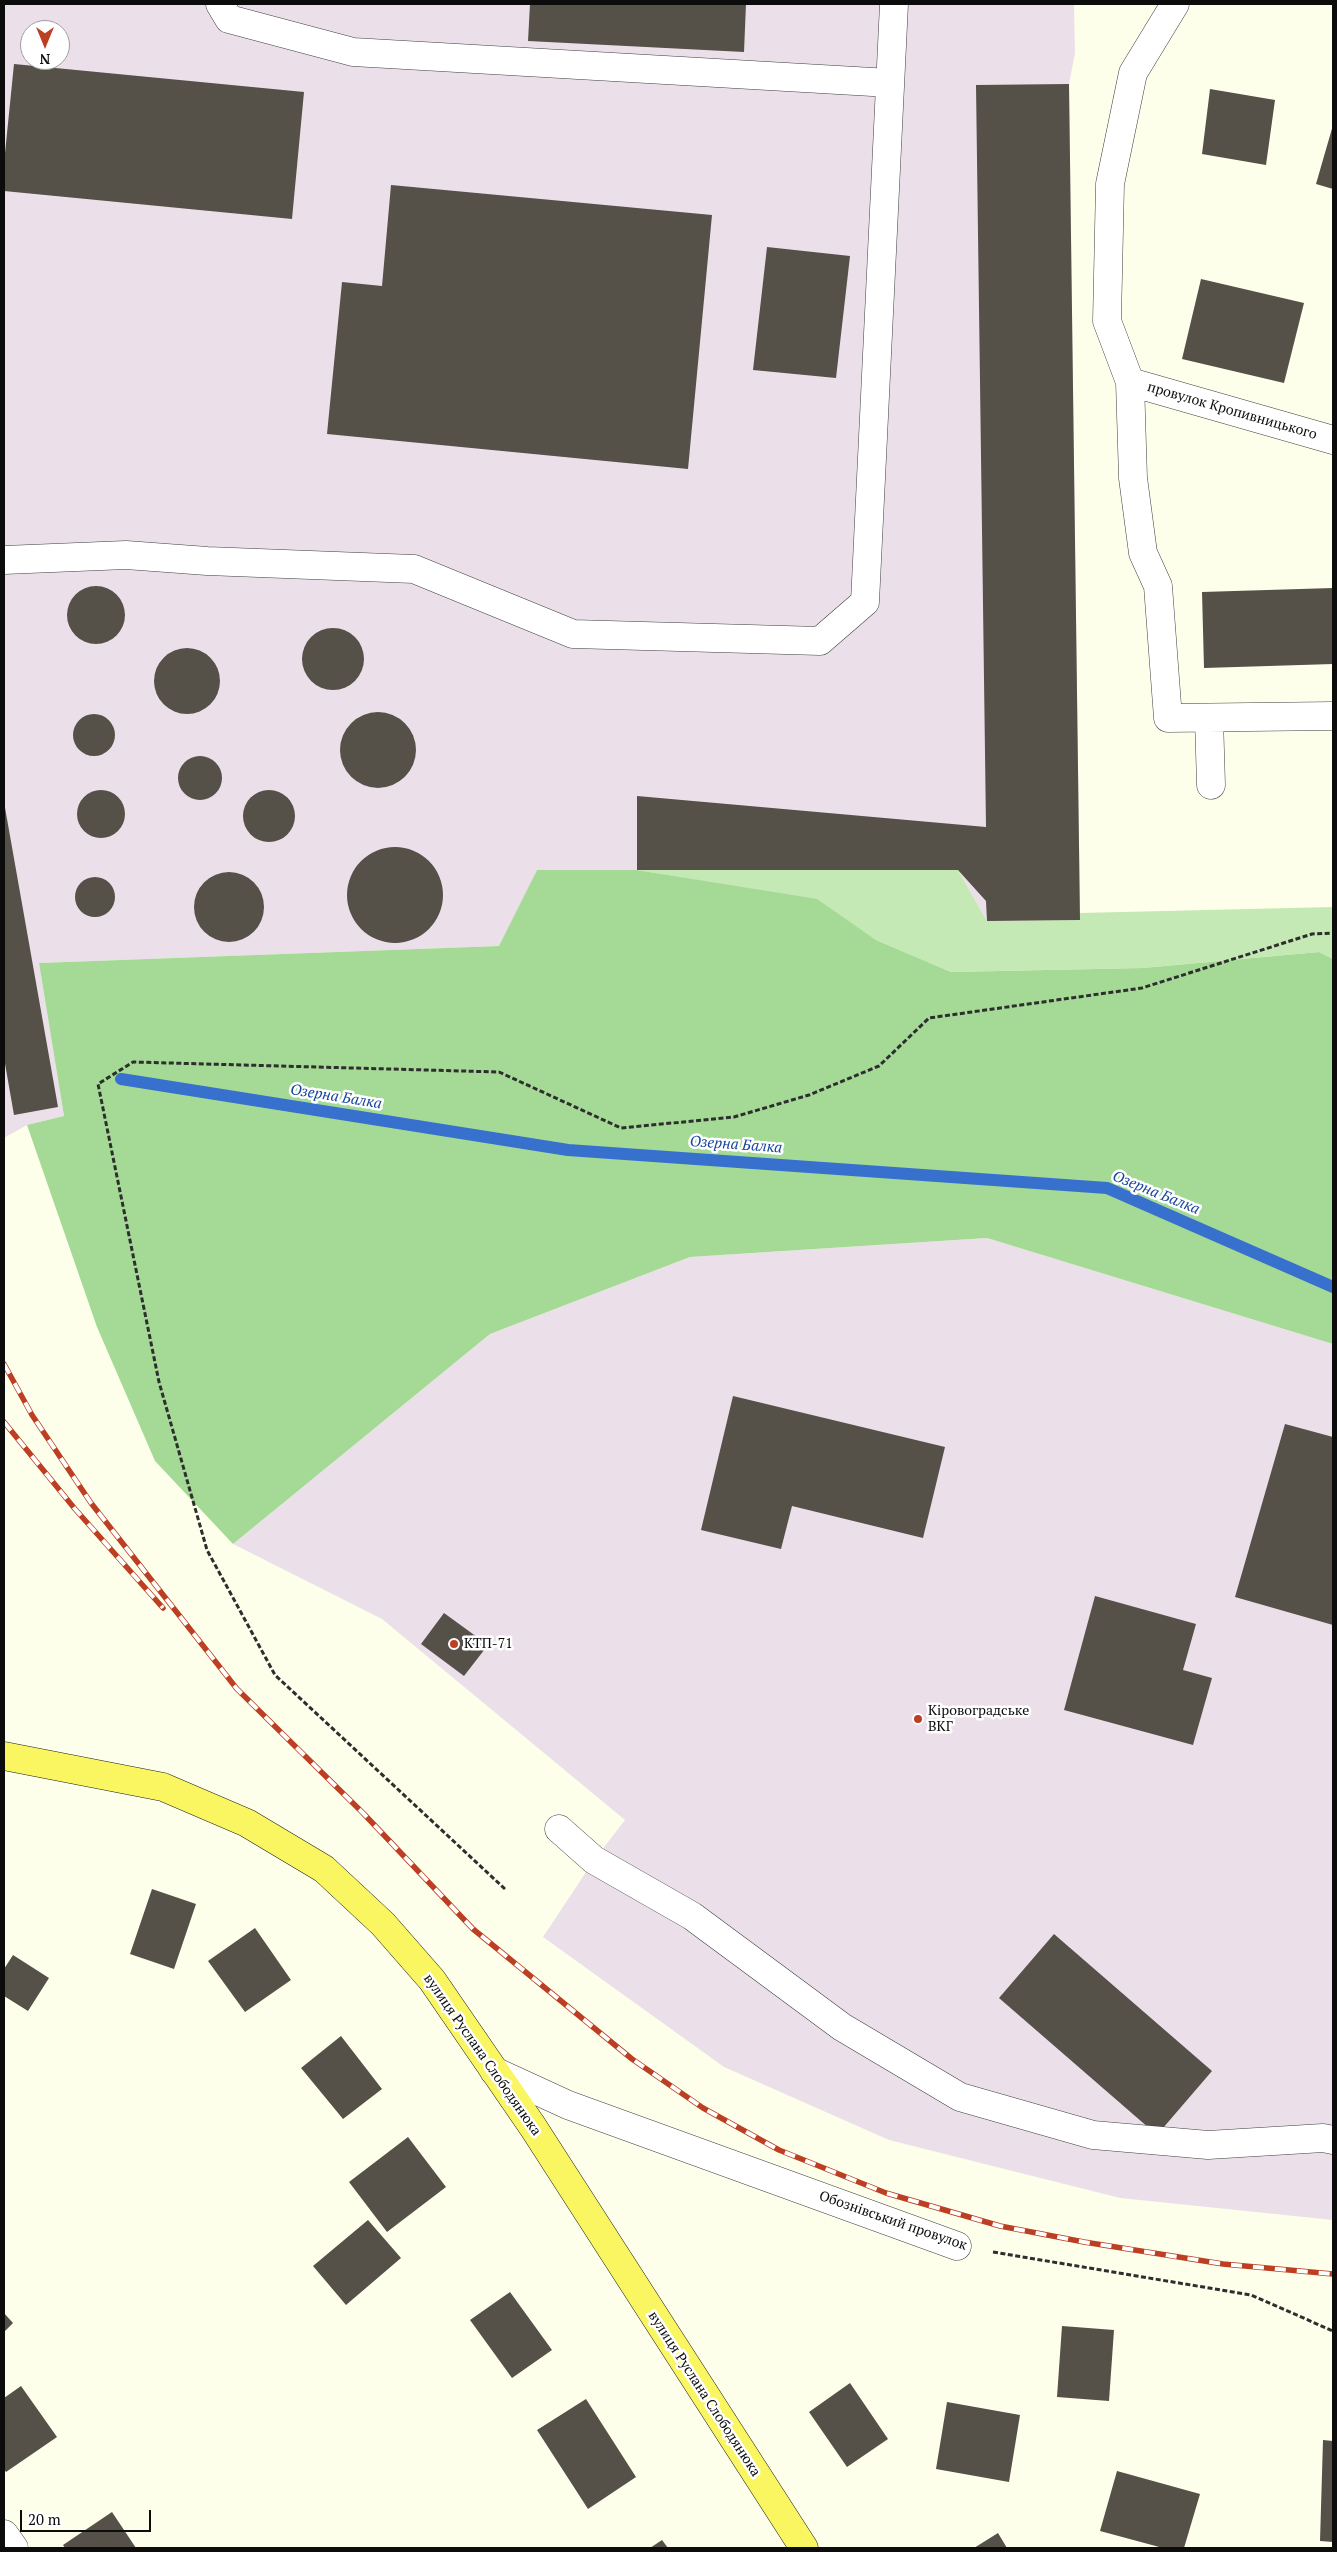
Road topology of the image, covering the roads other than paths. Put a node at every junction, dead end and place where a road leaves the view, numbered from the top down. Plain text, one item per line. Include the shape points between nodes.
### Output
1 (220, 4) edge
2 (894, 4) edge
3 (1175, 4) edge
4 (890, 83) junction
5 (1130, 382) junction
6 (1333, 440) edge
7 (4, 560) edge
8 (1333, 716) edge
9 (1209, 718) junction
10 (1211, 785) dead end
11 (4, 1756) edge
12 (560, 1829) dead end
13 (494, 2070) junction
14 (1333, 2140) edge
15 (958, 2246) road end
16 (4, 2534) edge
17 (14, 2548) edge
18 (804, 2548) edge

1 - 4 street via 229,19 352,52
2 - 4 street
3 - 5 street via 1133,73 1110,184 1107,321
4 - 7 street via 865,602 820,641 573,634 414,569 126,555
5 - 6 street, провулок Кропивницького
5 - 9 street via 1133,478 1143,553 1158,586 1168,718
8 - 9 street
9 - 10 street
11 - 13 main road, вулиця Руслана Слободянюка via 163,1787 247,1823 324,1869 384,1924 432,1980
12 - 14 street via 594,1860 692,1916 842,2027 960,2097 1093,2135 1208,2145
13 - 15 street, Обознівський провулок via 568,2106
13 - 18 main road, вулиця Руслана Слободянюка
16 - 17 street

